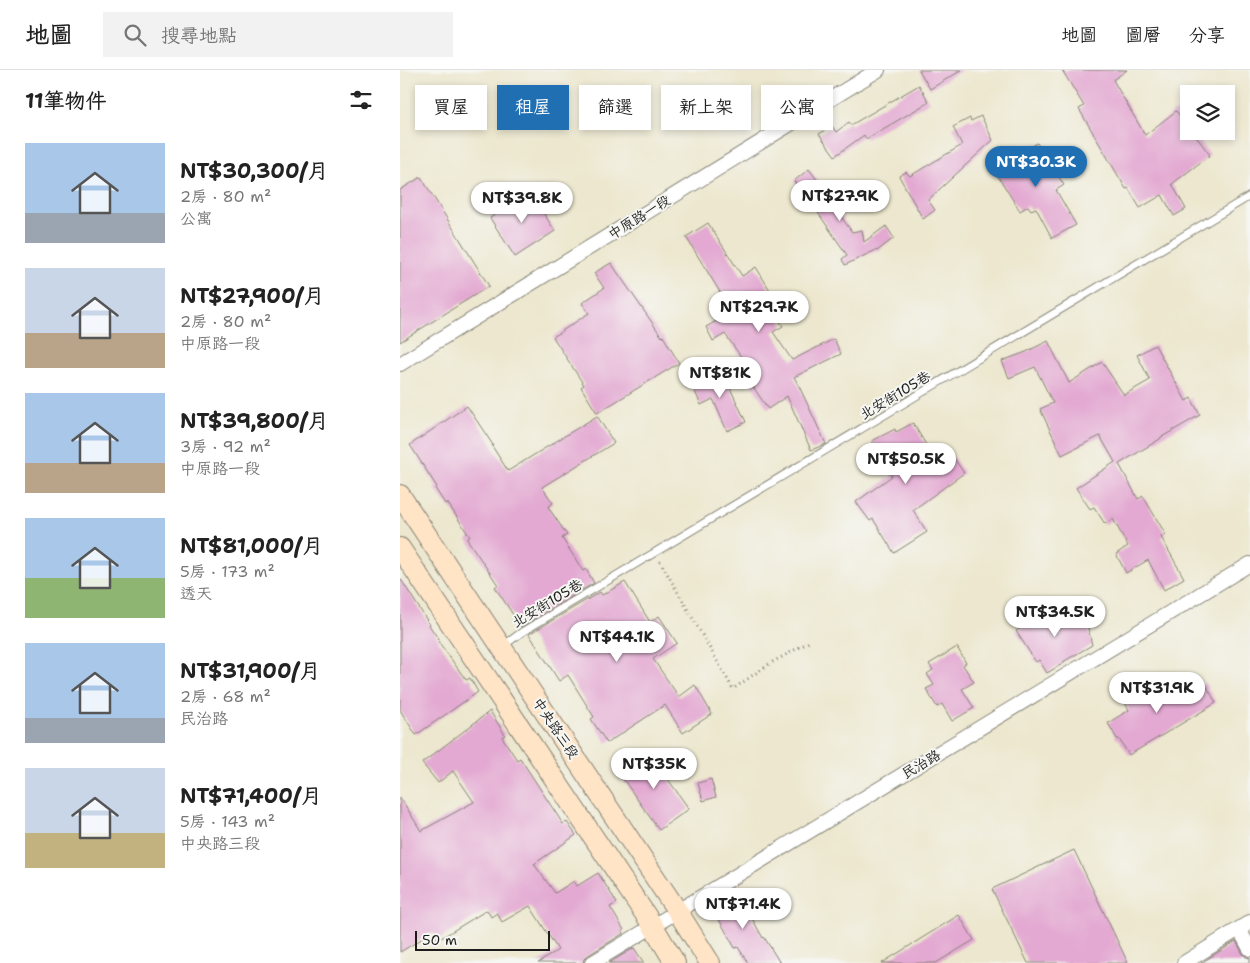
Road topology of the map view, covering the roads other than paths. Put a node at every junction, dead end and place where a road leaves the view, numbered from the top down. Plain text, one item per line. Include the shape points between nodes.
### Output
1 (878, 70) edge
2 (1250, 196) edge
3 (400, 364) edge
4 (400, 495) edge
5 (400, 548) edge
6 (1250, 564) edge
7 (501, 647) junction
8 (678, 912) junction
9 (653, 926) junction
10 (1245, 926) edge
11 (1250, 949) edge
12 (592, 963) edge
13 (675, 963) edge
14 (710, 963) edge
15 (1184, 963) edge

1 - 3 street, 中原路一段
2 - 7 lane, 北安街105巷
4 - 7 street, 中央路三段
5 - 9 street
6 - 8 street, 民治路
7 - 8 street, 中央路三段
8 - 9 street, 民治路
8 - 14 street, 中央路三段
9 - 12 street, 民治路
9 - 13 street
10 - 11 street
10 - 15 street

